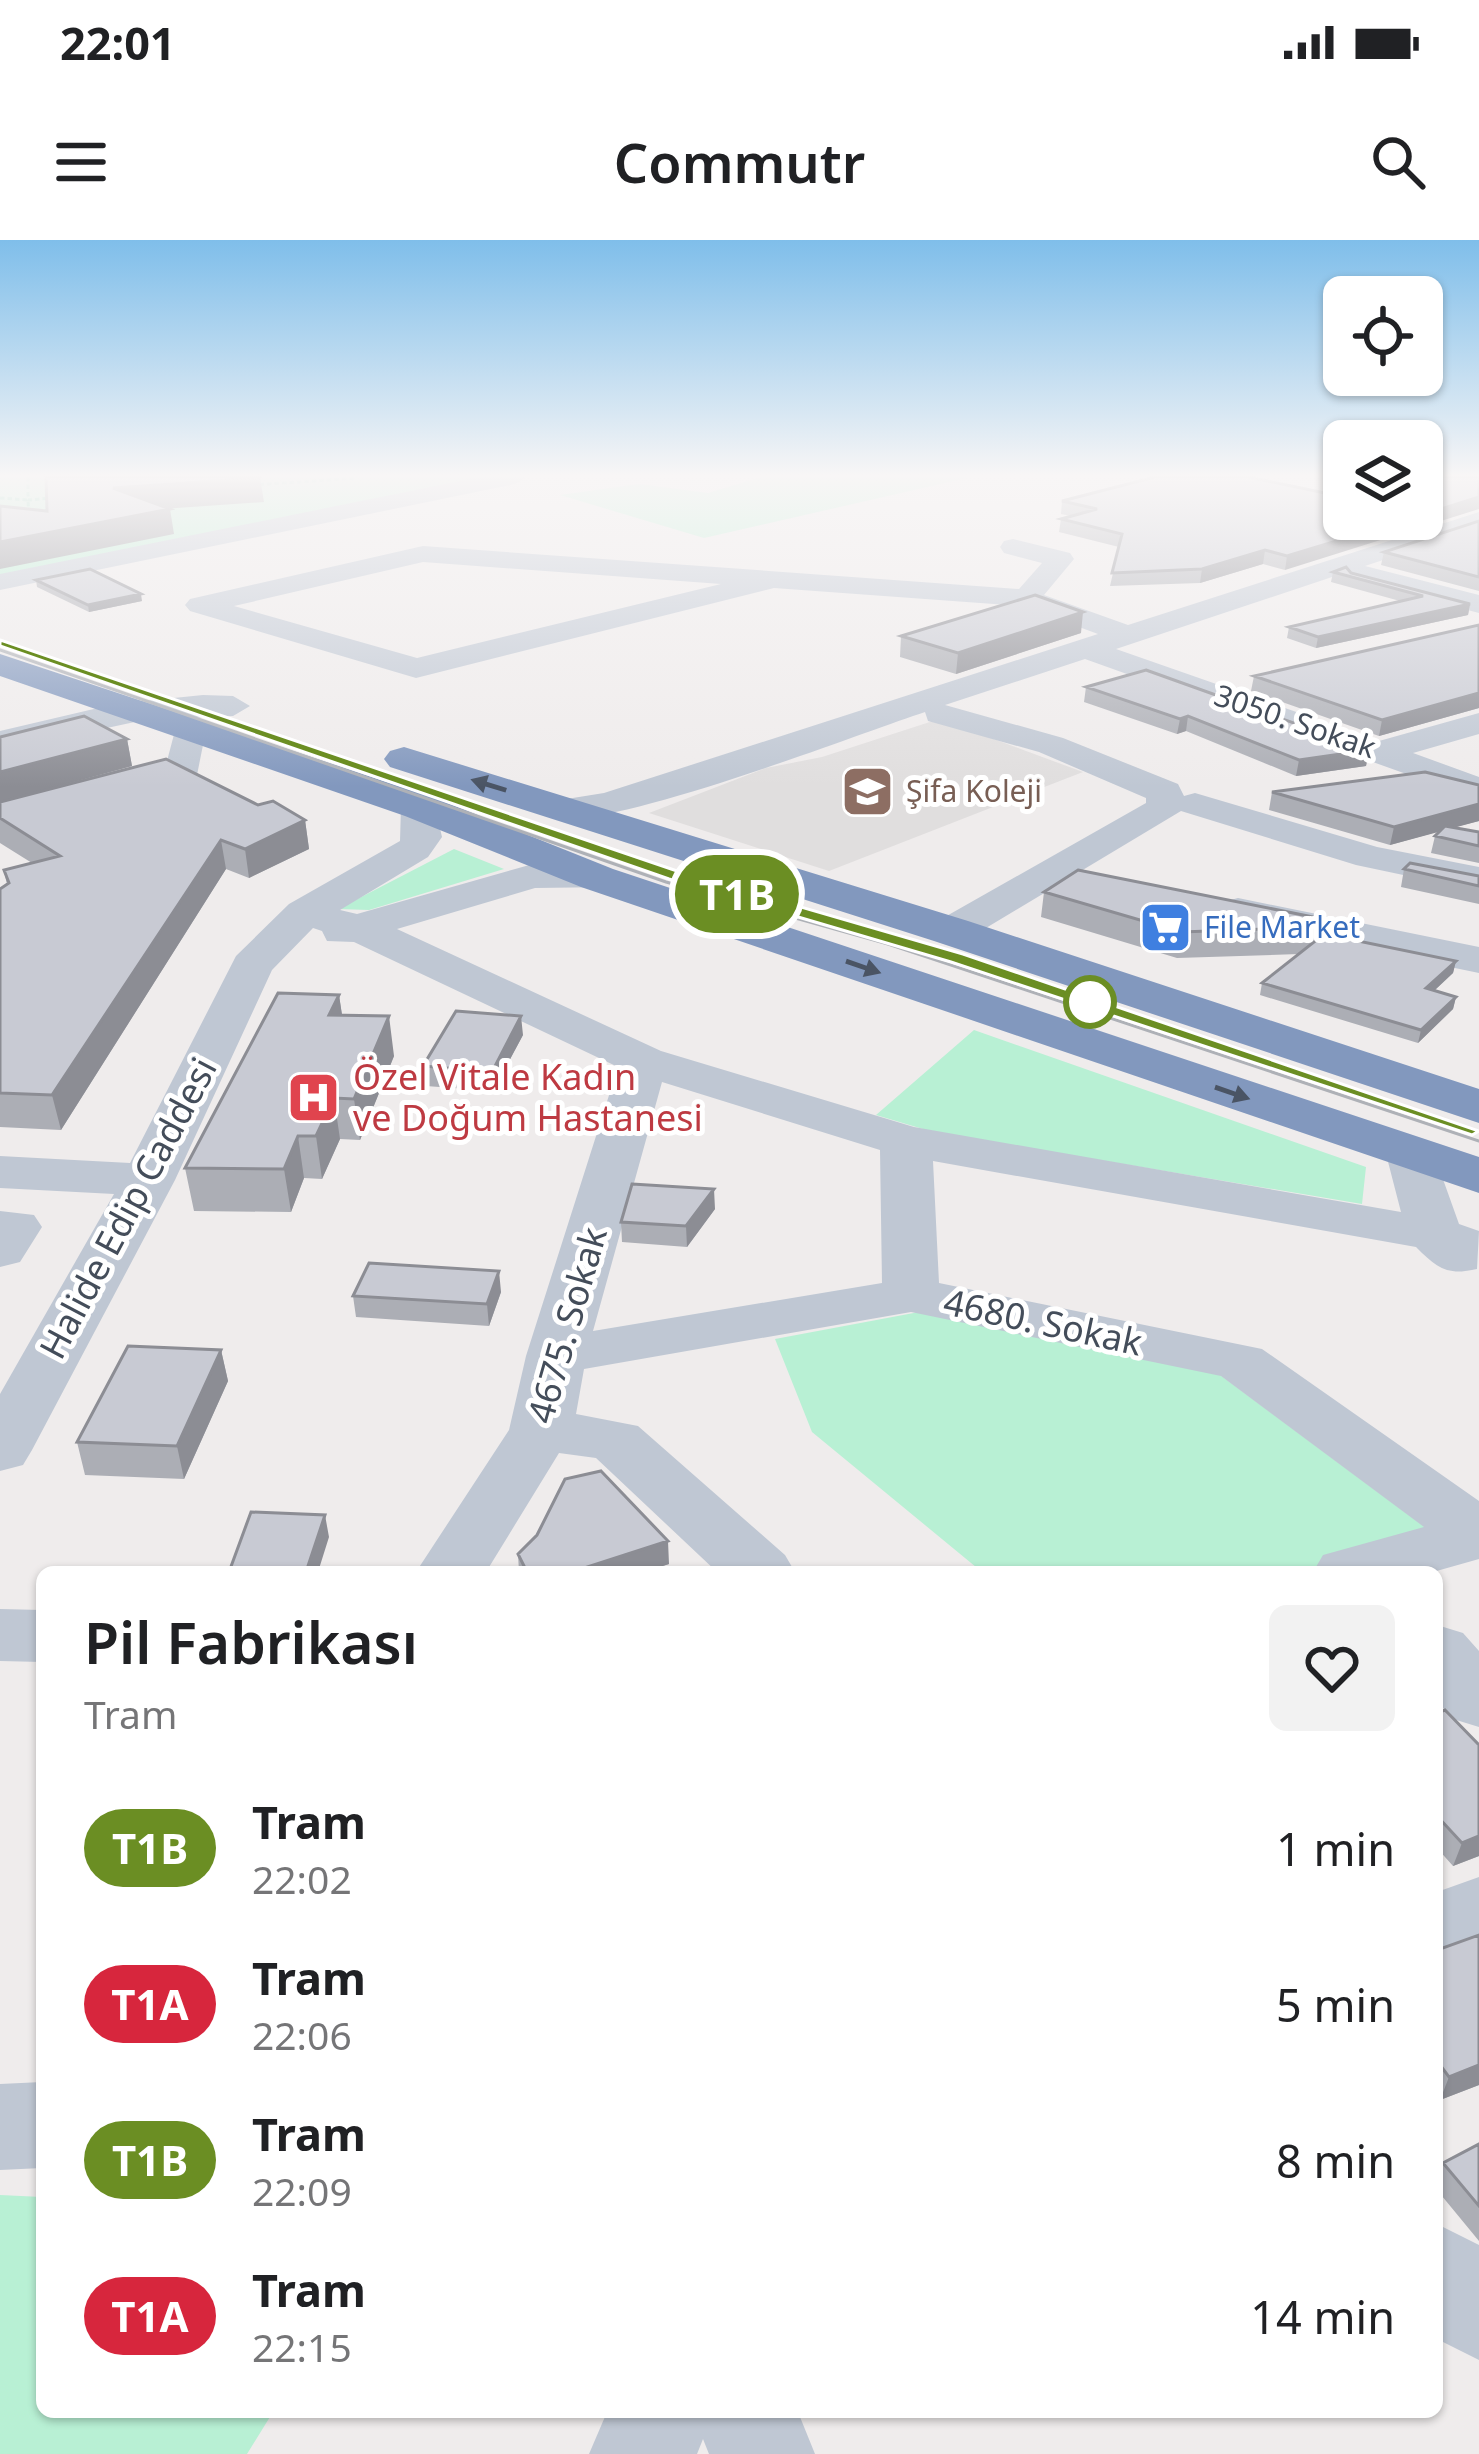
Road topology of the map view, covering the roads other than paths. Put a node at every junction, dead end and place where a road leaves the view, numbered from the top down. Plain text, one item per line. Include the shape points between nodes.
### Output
1 (117, 580) edge
2 (295, 580) edge
3 (771, 580) edge
4 (793, 580) edge
5 (1041, 580) edge
6 (1305, 580) edge
7 (1336, 580) edge
8 (1388, 580) edge
9 (136, 586) edge
10 (1026, 598) junction
11 (1479, 604) edge
12 (0, 631) edge
13 (1110, 648) junction
14 (0, 664) edge
15 (1264, 674) edge
16 (1200, 688) junction
17 (233, 706) junction
18 (940, 713) junction
19 (155, 718) junction
20 (1479, 722) edge
21 (0, 741) edge
22 (0, 752) edge
23 (1371, 767) junction
24 (687, 785) junction
25 (1479, 789) edge
26 (1289, 791) edge
27 (1180, 806) junction
28 (420, 807) junction
29 (567, 808) junction
30 (0, 819) edge
31 (635, 830) junction
32 (1051, 874) junction
33 (598, 878) junction
34 (1479, 879) edge
35 (1118, 887) edge
36 (1208, 905) edge
37 (304, 913) junction
38 (356, 928) junction
39 (951, 931) junction
40 (1479, 960) edge
41 (252, 965) junction
42 (644, 1061) junction
43 (1479, 1107) edge
44 (906, 1141) junction
45 (1412, 1154) junction
46 (0, 1172) edge
47 (1479, 1176) edge
48 (148, 1180) junction
49 (0, 1227) edge
50 (1456, 1242) edge
51 (0, 1250) edge
52 (1479, 1278) edge
53 (911, 1295) junction
54 (556, 1356) junction
55 (541, 1430) junction
56 (0, 1450) edge
57 (1479, 1535) edge
58 (455, 1566) edge
59 (753, 1566) edge
60 (1375, 1566) edge
61 (0, 1634) edge
62 (36, 1636) edge
63 (1443, 1659) edge
64 (1479, 1699) edge
65 (1479, 1912) edge
66 (1443, 1926) edge
67 (36, 2125) edge
68 (0, 2127) edge
69 (1443, 2278) edge
70 (1479, 2310) edge
71 (659, 2418) edge
72 (747, 2418) edge
73 (642, 2454) edge
74 (762, 2454) edge

1 - 9 street
2 - 3 street, 3050. Sokak via 189,602 416,668
4 - 10 street, 3050. Sokak
5 - 10 street
6 - 13 street
7 - 13 street
8 - 11 street
10 - 13 street, 3050. Sokak
12 - 17 highway
13 - 16 street, 3050. Sokak
13 - 18 street
13 - 24 street
14 - 19 highway
15 - 16 street
16 - 23 street, 3050. Sokak
17 - 19 street
29 -> 17 highway
18 - 24 street
18 - 27 street via 1051,745 1165,792
19 - 21 street
19 - 22 street
19 - 28 highway
19 - 30 street via 184,767
20 - 23 street
23 - 25 street via 1431,772
24 - 29 street
24 - 31 street via 632,819
26 - 27 street
27 - 32 street
27 - 34 street
28 - 33 highway
28 - 37 street, Halide Edip Caddesi via 423,837 414,849
29 - 31 highway
31 - 39 highway
32 - 35 street
32 - 39 street
33 - 38 street via 533,876
33 -> 45 highway
36 - 40 street
37 - 38 street
37 - 41 street, Halide Edip Caddesi
38 - 41 street
38 - 42 street
39 - 43 highway
41 - 48 street, Halide Edip Caddesi
42 - 44 street
42 - 54 street, 4675. Sokak
44 - 50 street
44 - 53 street
45 - 47 highway
45 - 50 street
46 - 48 street
48 - 56 street, Halide Edip Caddesi
49 - 51 street via 15,1227
50 - 52 street
53 - 54 street, 4680. Sokak
53 - 57 street, 4680. Sokak via 1241,1362
54 - 55 street, 4675. Sokak
55 - 58 street, 4675. Sokak
55 - 59 street via 615,1439
57 - 60 street
61 - 62 street
63 - 64 street
65 - 66 street
67 - 68 street
69 - 70 street
71 - 73 street
72 - 74 street

